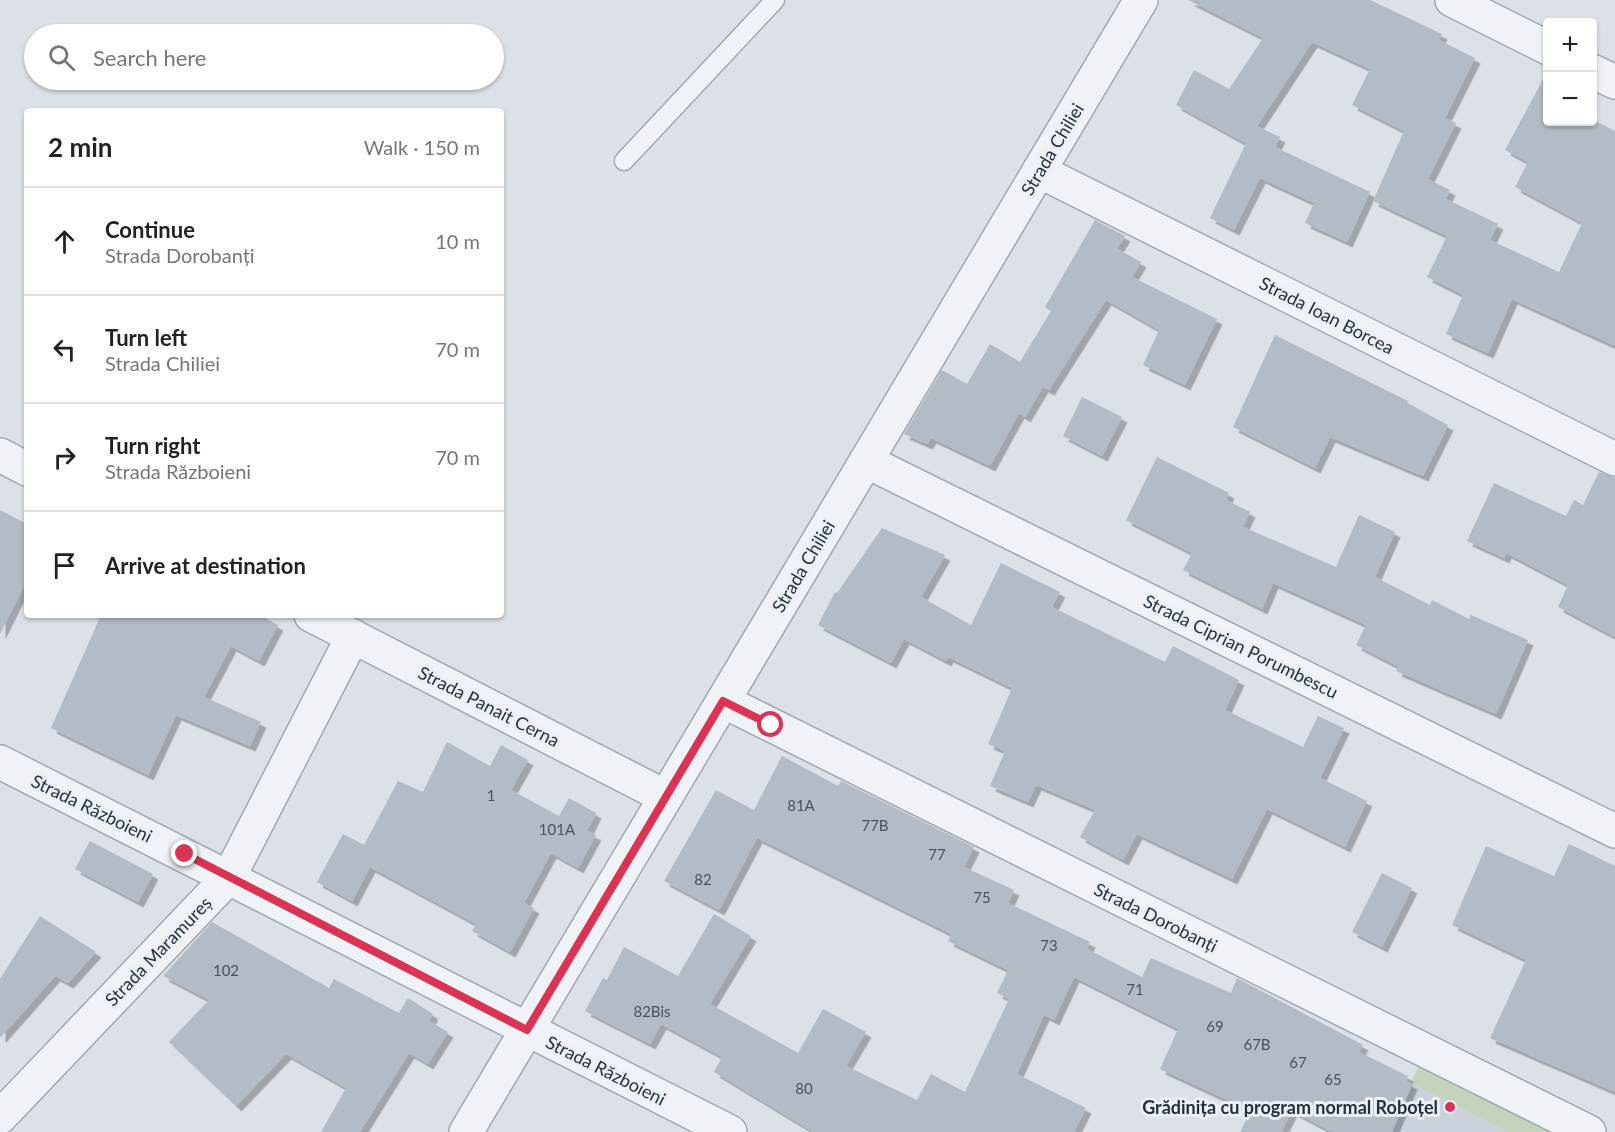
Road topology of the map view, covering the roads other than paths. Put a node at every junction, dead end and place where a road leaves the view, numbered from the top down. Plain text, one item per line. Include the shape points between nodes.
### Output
1 (775, 0) edge
2 (1141, 0) edge
3 (1452, 0) edge
4 (1543, 46) edge
5 (1595, 72) edge
6 (1615, 82) edge
7 (624, 161) dead end
8 (1039, 171) junction
9 (0, 455) edge
10 (1615, 459) edge
11 (866, 461) junction
12 (24, 467) edge
13 (317, 618) edge
14 (353, 636) junction
15 (723, 701) junction
16 (0, 762) edge
17 (666, 796) junction
18 (1615, 831) edge
19 (229, 877) junction
20 (527, 1030) junction
21 (0, 1117) edge
22 (466, 1132) edge
23 (730, 1132) edge
24 (1589, 1132) edge

1 - 7 lane
2 - 8 street, Strada Chiliei
3 - 4 street
5 - 6 street
8 - 10 street, Strada Ioan Borcea
8 - 11 street, Strada Chiliei
9 - 12 street
11 - 15 street, Strada Chiliei
11 - 18 street, Strada Ciprian Porumbescu
13 - 14 street, Strada Panait Cerna
14 - 17 street, Strada Panait Cerna
14 - 19 street, Strada Maramureș
15 - 17 street, Strada Chiliei
15 - 24 street, Strada Dorobanți
16 - 19 street, Strada Războieni
17 - 20 street, Strada Chiliei
19 - 20 street, Strada Războieni
19 - 21 street, Strada Maramureș
20 - 22 street, Strada Chiliei
20 - 23 street, Strada Războieni

